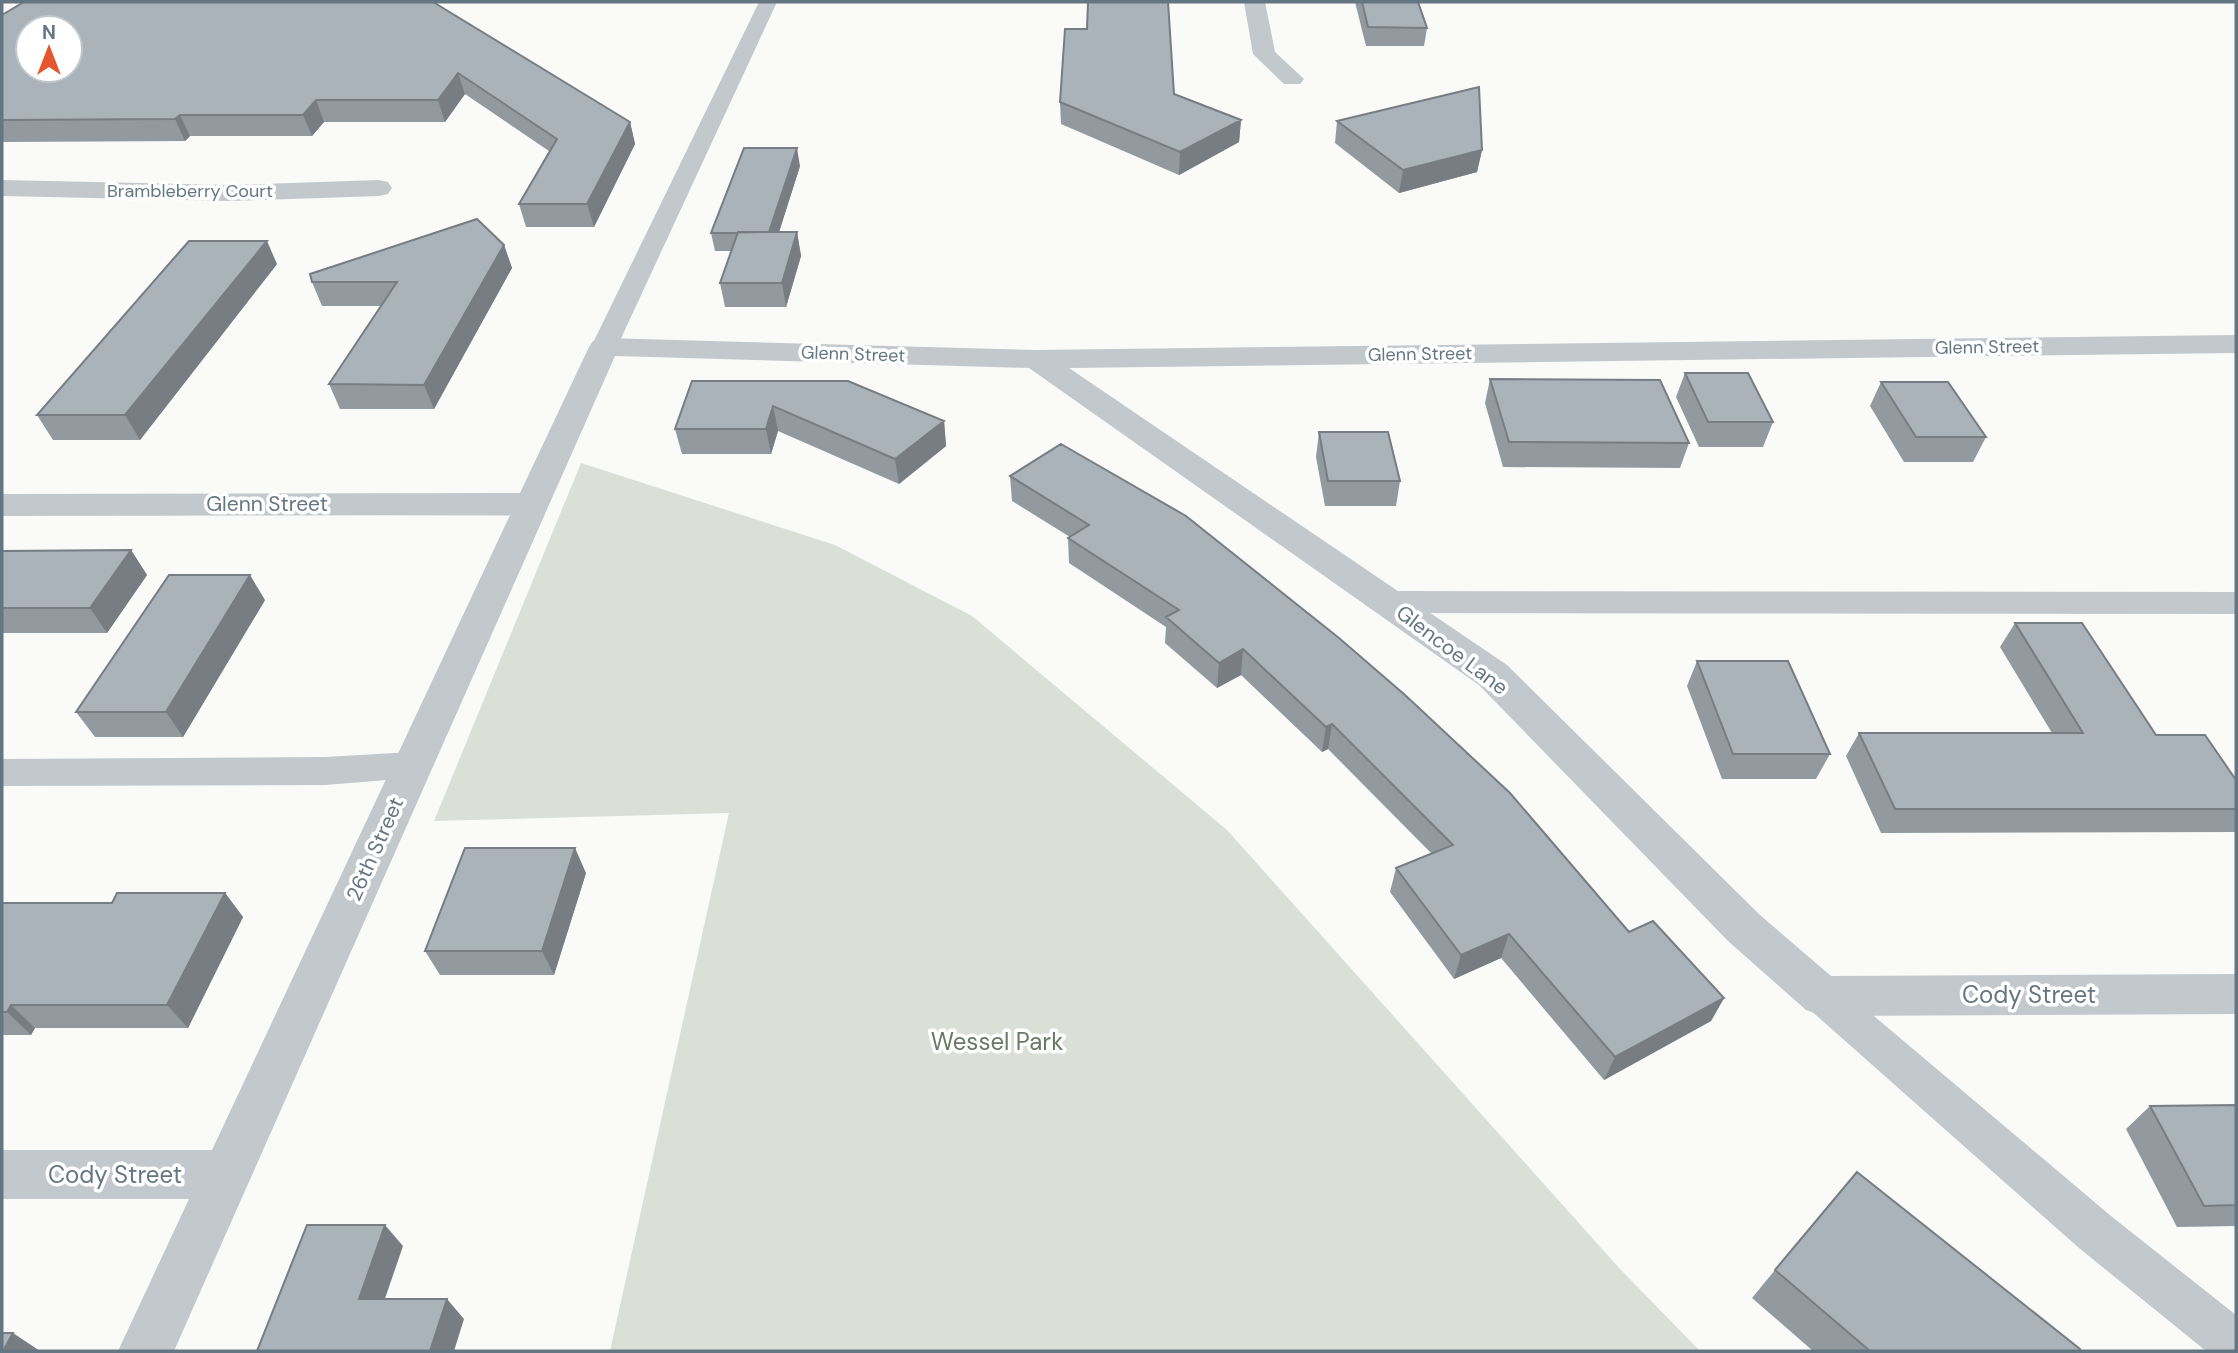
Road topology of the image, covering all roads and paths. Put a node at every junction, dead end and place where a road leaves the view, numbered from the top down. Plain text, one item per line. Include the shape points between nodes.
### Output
1 (768, 2) edge
2 (1254, 2) edge
3 (1292, 79) dead end
4 (2, 188) edge
5 (379, 188) dead end
6 (2236, 344) edge
7 (604, 347) junction
8 (1037, 359) junction
9 (532, 504) junction
10 (2, 505) edge
11 (1388, 602) junction
12 (2236, 603) edge
13 (412, 765) junction
14 (2, 773) edge
15 (2236, 994) edge
16 (1822, 996) junction
17 (228, 1174) junction
18 (2, 1175) edge
19 (2236, 1345) edge
20 (146, 1351) edge

1 - 7 lane
2 - 3 street via 1264,54
4 - 5 street, Brambleberry Court via 231,193
6 - 8 street, Glenn Street
7 - 8 street, Glenn Street
7 - 9 street, 26th Street
8 - 11 street, Glencoe Lane
9 - 10 street, Glenn Street
9 - 13 street, 26th Street
11 - 12 lane
11 - 16 street, Glencoe Lane via 1493,675 1744,928
13 - 14 lane via 325,771
13 - 17 street, 26th Street
15 - 16 street, Cody Street
16 - 19 lane via 2095,1232
17 - 18 street, Cody Street
17 - 20 street, 26th Street

